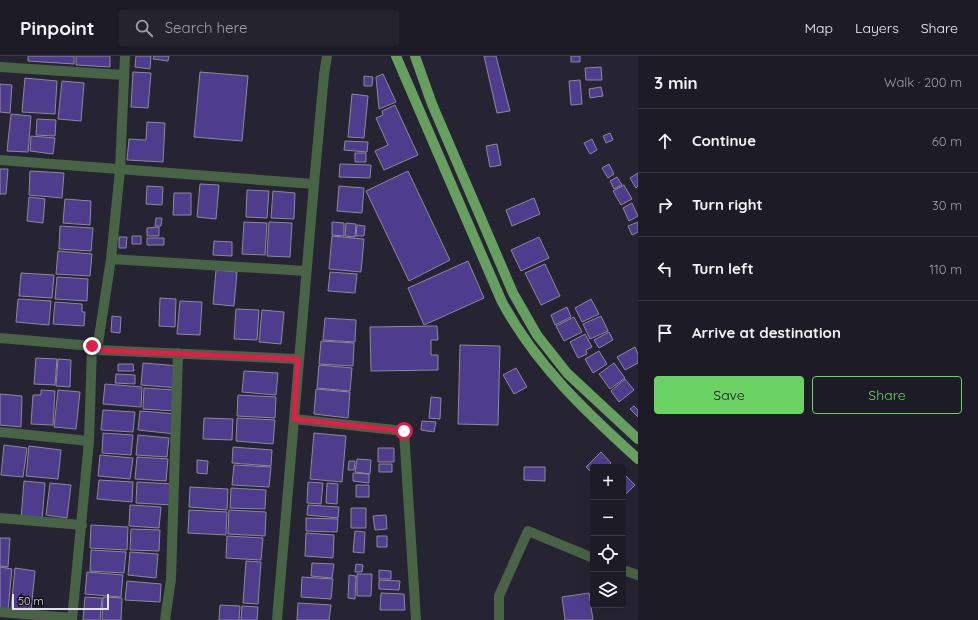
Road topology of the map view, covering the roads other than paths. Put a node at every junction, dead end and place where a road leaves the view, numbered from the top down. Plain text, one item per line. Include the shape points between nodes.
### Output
1 (125, 56) edge
2 (327, 56) edge
3 (396, 56) edge
4 (414, 56) edge
5 (0, 67) edge
6 (124, 76) junction
7 (0, 160) edge
8 (120, 170) junction
9 (314, 184) junction
10 (111, 259) junction
11 (306, 271) junction
12 (0, 338) edge
13 (94, 348) junction
14 (178, 353) junction
15 (298, 359) junction
16 (294, 419) junction
17 (0, 432) edge
18 (638, 439) edge
19 (89, 441) junction
20 (638, 459) edge
21 (0, 518) edge
22 (82, 525) junction
23 (590, 557) edge
24 (626, 571) edge
25 (638, 575) edge
26 (0, 612) edge
27 (72, 619) edge
28 (165, 620) edge
29 (277, 620) edge
30 (416, 620) edge
31 (499, 620) edge

1 - 6 street
2 - 9 street
3 - 20 main road via 512,321 558,382
4 - 18 main road via 441,126 522,310 537,335 567,373
5 - 6 street
6 - 8 street
7 - 8 street
8 - 9 street
8 - 10 street
9 - 11 street
10 - 11 street
10 - 13 street
11 - 15 street
12 - 13 street
13 - 14 street
13 - 19 street
14 - 15 street
14 - 28 street via 171,579
15 - 16 street
16 - 29 street
16 - 30 street via 404,431
17 - 19 street
19 - 22 street
21 - 22 street
22 - 27 street
23 - 31 street via 528,531 499,596
24 - 25 street
26 - 27 street

